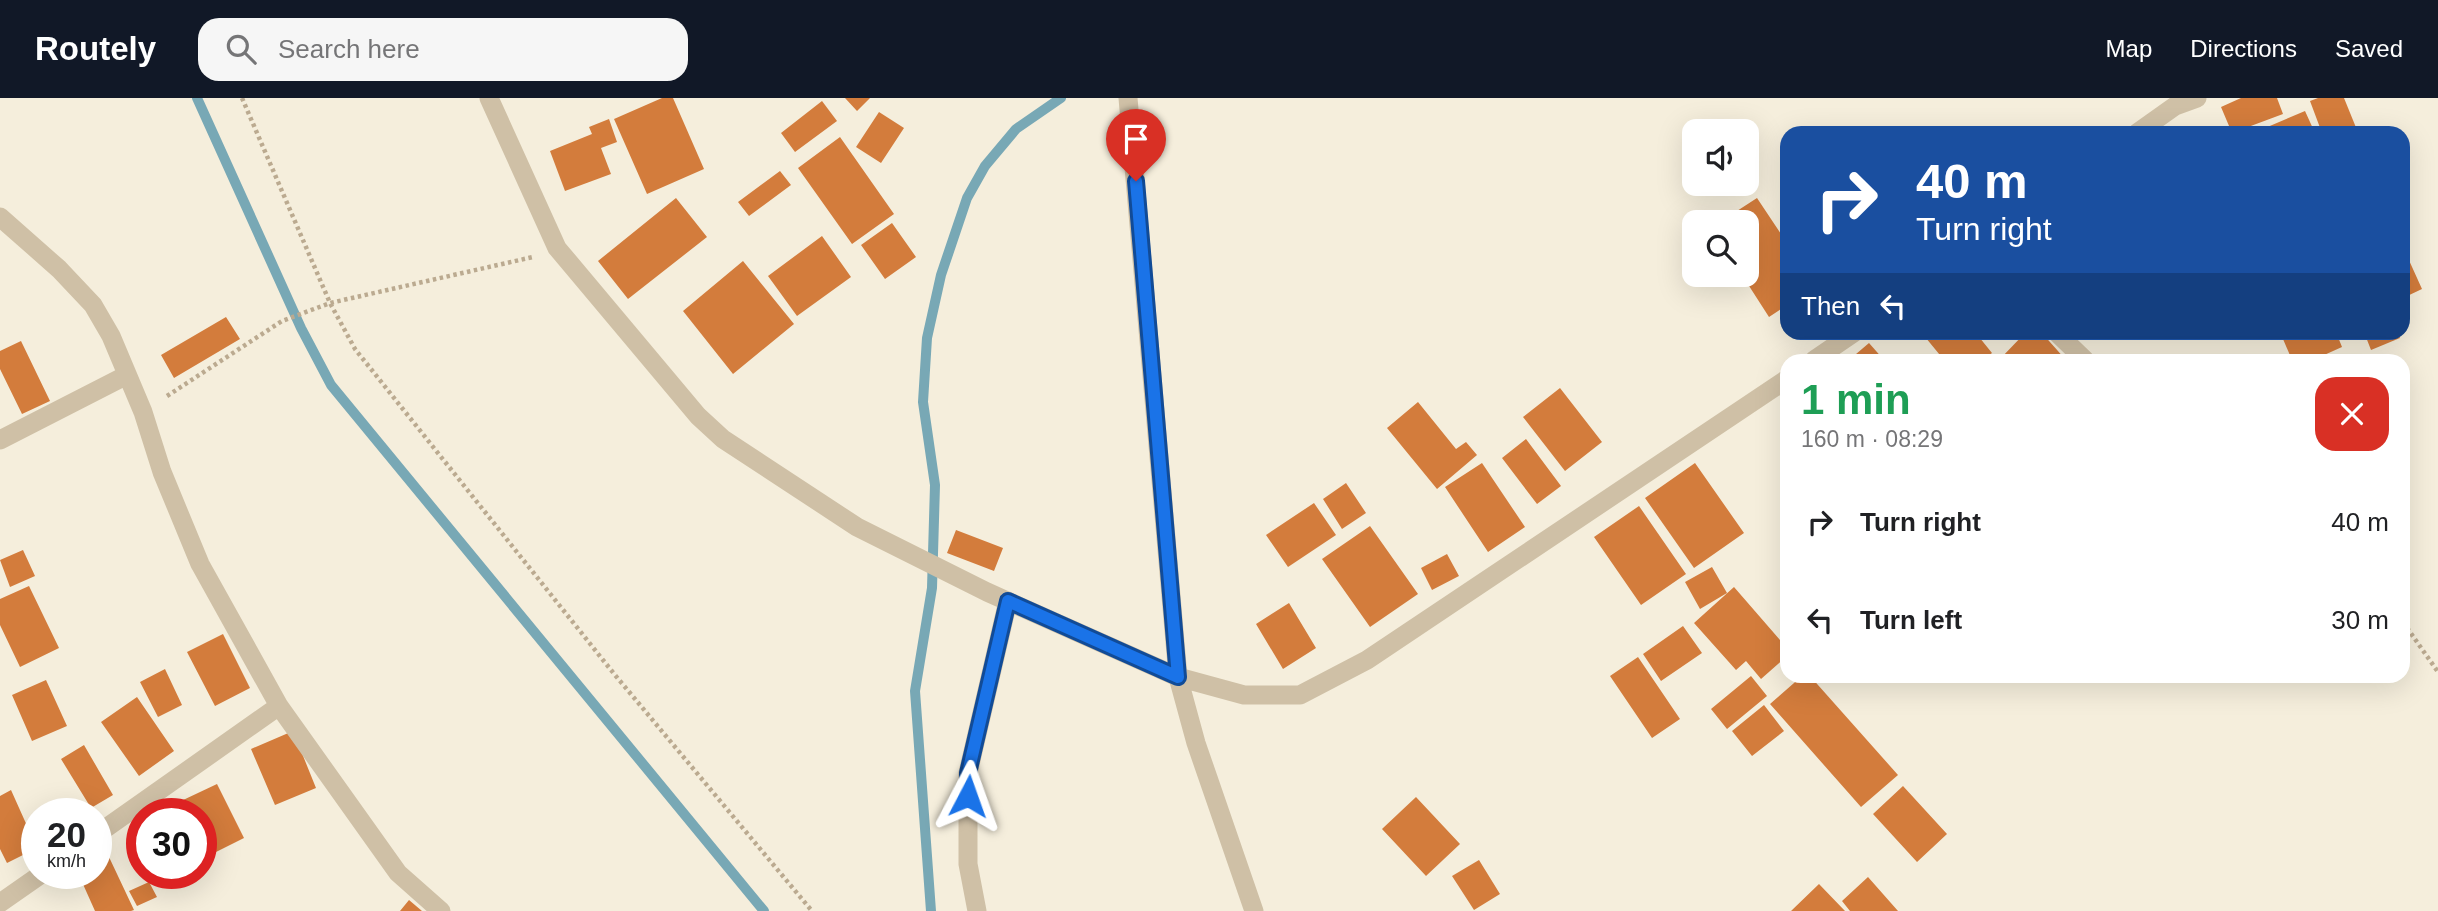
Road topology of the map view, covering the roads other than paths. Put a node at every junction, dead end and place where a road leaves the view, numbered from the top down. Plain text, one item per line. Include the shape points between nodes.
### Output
1 (489, 98) edge
2 (1129, 98) edge
3 (2197, 98) edge
4 (2147, 126) edge
5 (0, 217) edge
6 (1843, 340) edge
7 (2064, 340) edge
8 (1823, 354) edge
9 (2079, 354) edge
10 (127, 375) junction
11 (1780, 384) edge
12 (0, 440) edge
13 (1008, 601) junction
14 (1178, 677) junction
15 (279, 706) junction
16 (112, 824) edge
17 (21, 888) edge
18 (0, 903) edge
19 (441, 911) edge
20 (977, 911) edge
21 (1254, 911) edge

1 - 13 street via 557,248 698,416 723,439 857,527
2 - 14 street
3 - 4 street via 2175,106
5 - 10 street via 93,305
6 - 8 street
7 - 9 street
10 - 12 street
10 - 15 street via 200,564
11 - 14 street via 1367,660 1300,695 1244,695
13 - 14 street
13 - 20 street via 968,773 968,864
14 - 21 street
15 - 16 street
15 - 19 street via 398,873
17 - 18 street

